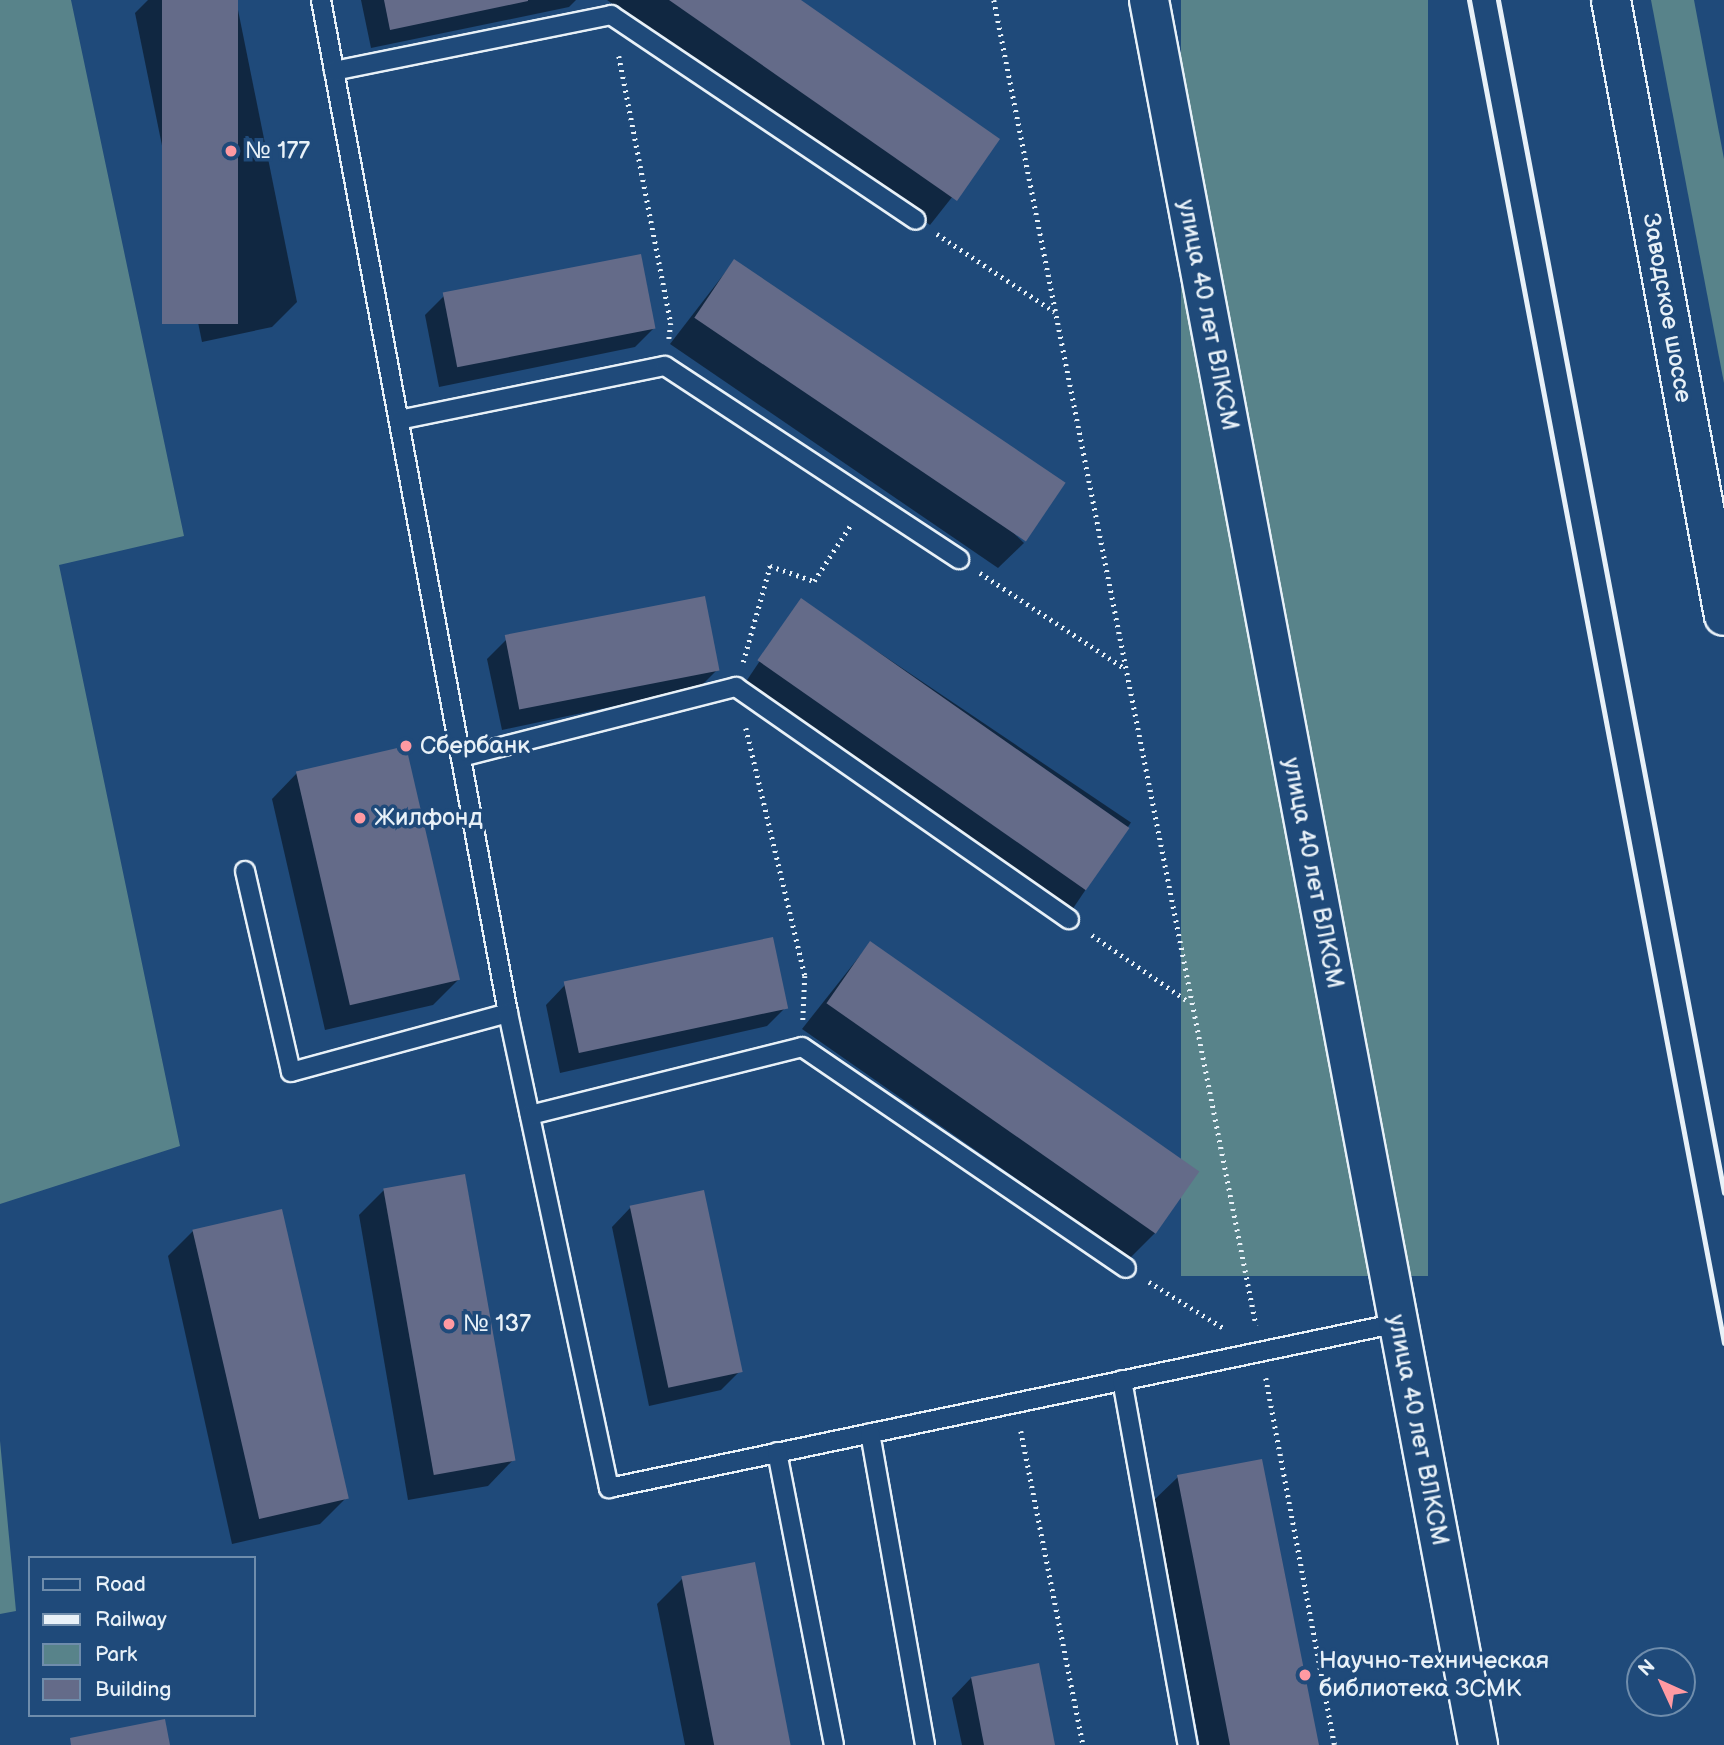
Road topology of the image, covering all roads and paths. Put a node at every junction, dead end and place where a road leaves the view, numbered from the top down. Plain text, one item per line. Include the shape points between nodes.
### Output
1 (321, 0) edge
2 (994, 0) edge
3 (1149, 0) edge
4 (1611, 0) edge
5 (611, 15) junction
6 (334, 71) junction
7 (916, 220) joint
8 (1055, 312) junction
9 (665, 366) junction
10 (399, 420) junction
11 (959, 559) joint
12 (1724, 616) edge
13 (1124, 668) junction
14 (461, 757) junction
15 (245, 871) dead end
16 (1069, 919) joint
17 (1189, 1003) junction
18 (508, 1013) junction
19 (530, 1115) junction
20 (1126, 1268) joint
21 (1398, 1323) junction
22 (1261, 1352) junction
23 (1122, 1380) junction
24 (1016, 1403) junction
25 (870, 1433) junction
26 (777, 1452) junction
27 (834, 1745) edge
28 (925, 1745) edge
29 (1083, 1745) edge
30 (1188, 1745) edge
31 (1335, 1745) edge
32 (1478, 1745) edge

1 - 6 lane
2 - 8 path
3 - 21 street, улица 40 лет ВЛКСМ
4 - 12 street, Заводское шоссе
5 - 6 lane
5 - 7 lane
5 - 9 path via 671,323
6 - 10 lane
7 - 8 path
8 - 13 path
9 - 10 lane
9 - 11 lane
10 - 14 lane
11 - 13 path
13 - 17 path
14 - 16 lane via 736,687
14 - 18 lane
15 - 18 lane via 291,1072
16 - 17 path
17 - 22 path
18 - 19 lane
19 - 20 lane via 802,1047
19 - 26 lane via 609,1488
20 - 22 path
21 - 22 lane
21 - 32 street, улица 40 лет ВЛКСМ
22 - 23 lane
22 - 31 path
23 - 24 lane
23 - 30 lane
24 - 25 lane
24 - 29 path
25 - 26 lane
25 - 28 lane
26 - 27 lane

